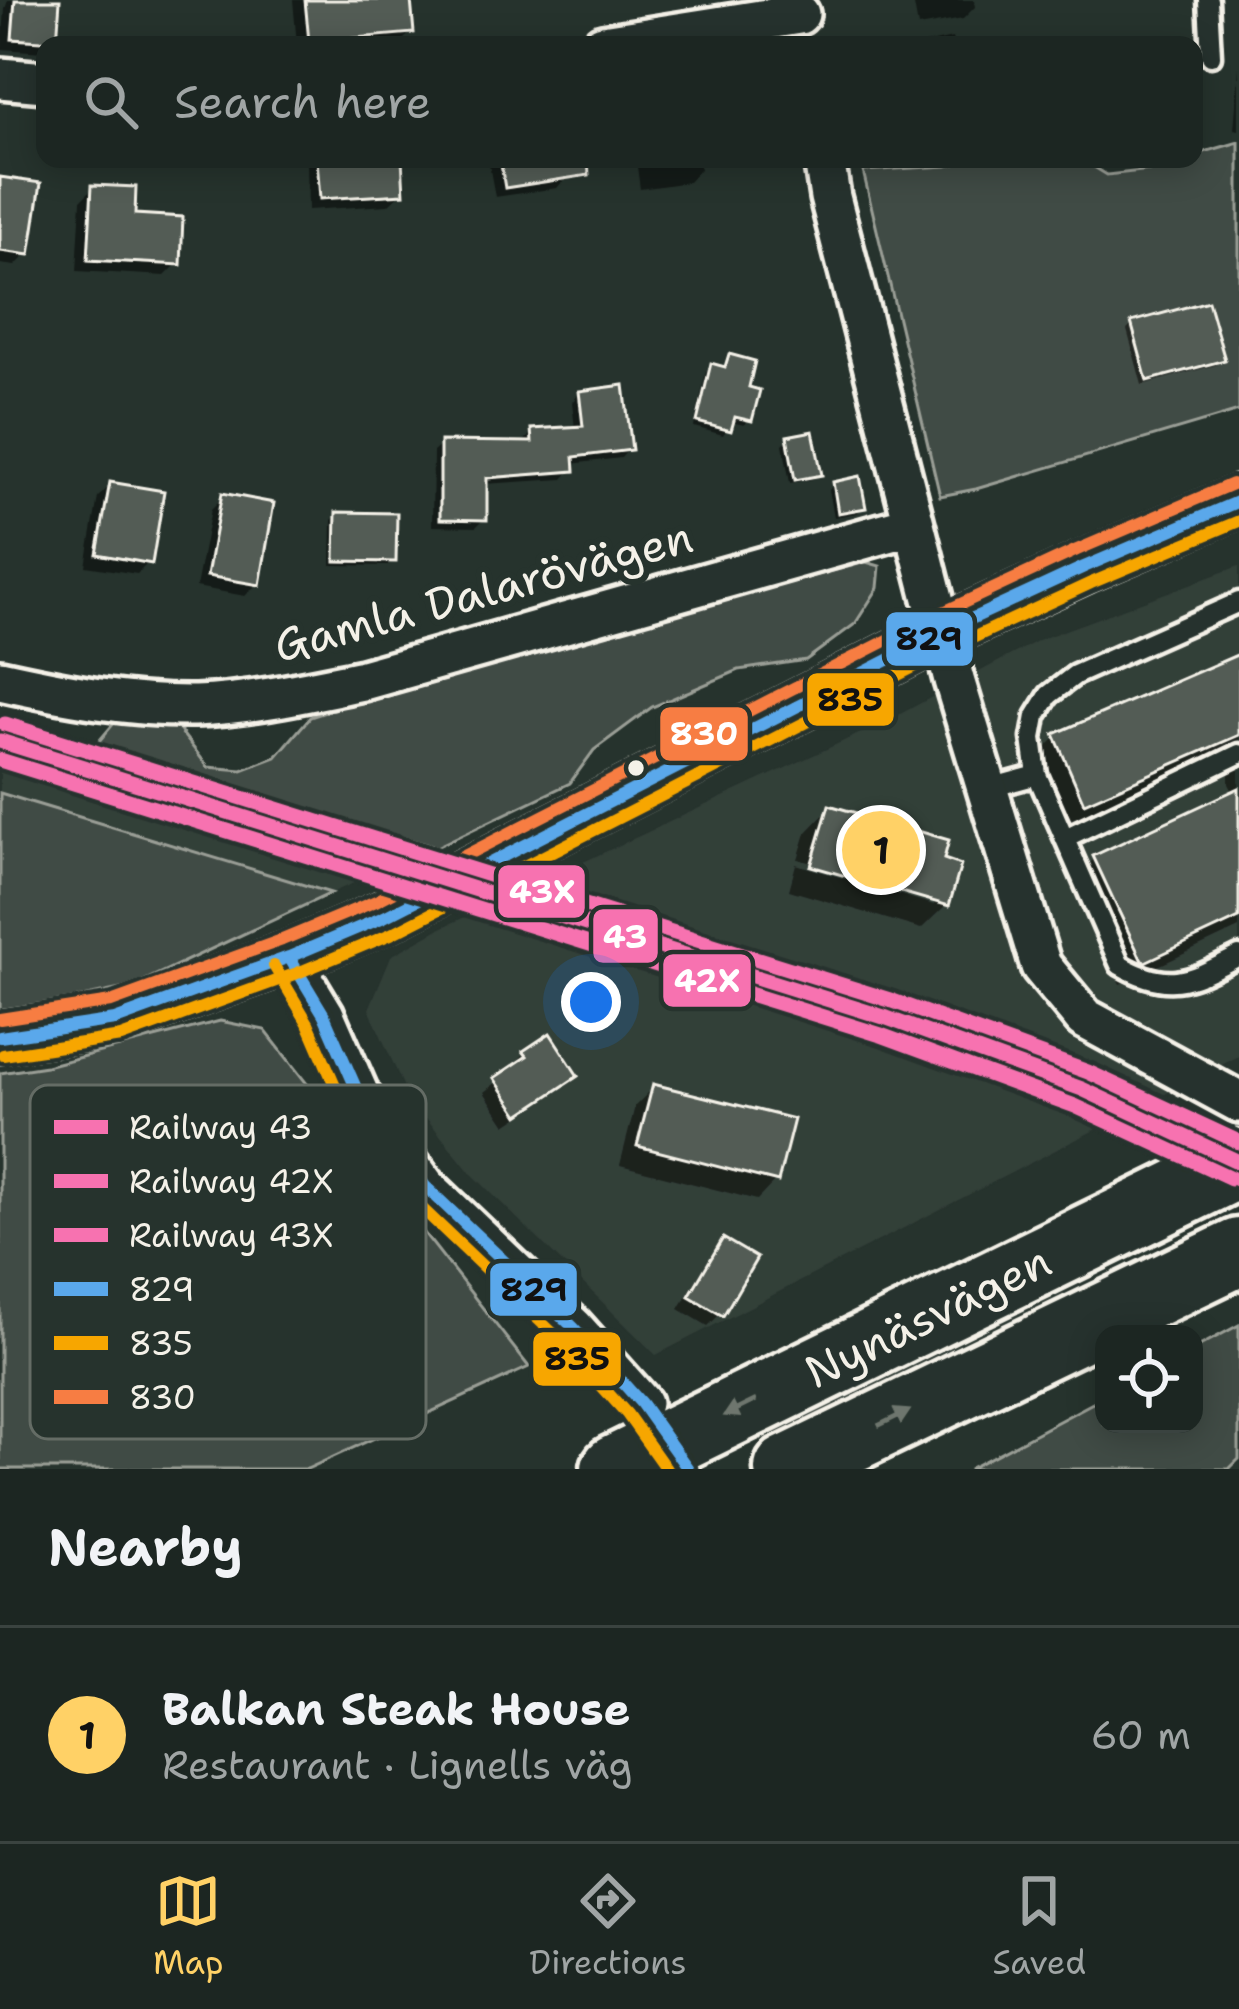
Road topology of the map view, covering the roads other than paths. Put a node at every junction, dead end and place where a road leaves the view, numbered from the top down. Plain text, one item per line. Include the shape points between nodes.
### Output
1 (1208, 0) edge
2 (801, 20) edge
3 (674, 36) edge
4 (1211, 56) dead end
5 (0, 78) edge
6 (36, 81) edge
7 (825, 168) edge
8 (1239, 501) edge
9 (913, 525) junction
10 (1239, 602) edge
11 (943, 632) junction
12 (0, 680) edge
13 (1239, 754) edge
14 (1037, 775) junction
15 (986, 789) junction
16 (1065, 838) junction
17 (1239, 956) edge
18 (290, 957) junction
19 (0, 1037) edge
20 (355, 1085) edge
21 (1239, 1102) edge
22 (1239, 1164) edge
23 (426, 1187) edge
24 (1239, 1252) edge
25 (641, 1403) dead end
26 (615, 1469) edge
27 (788, 1469) edge

1 - 4 lane
2 - 3 street
5 - 6 street
7 - 9 street
8 - 11 street
9 - 11 street
9 - 12 street, Gamla Dalarövägen via 294,694 198,706
10 - 14 lane via 1075,674 1048,695 1032,738
11 - 15 street
11 - 18 street via 384,917
13 - 16 lane
14 - 15 lane
14 - 16 lane
15 - 21 street via 1041,966 1084,1018
16 - 17 lane via 1120,964 1162,983 1191,980
18 - 19 street via 115,1020
18 - 20 street
22 -> 26 highway, Nynäsvägen
23 - 25 street
27 -> 24 highway, Nynäsvägen

